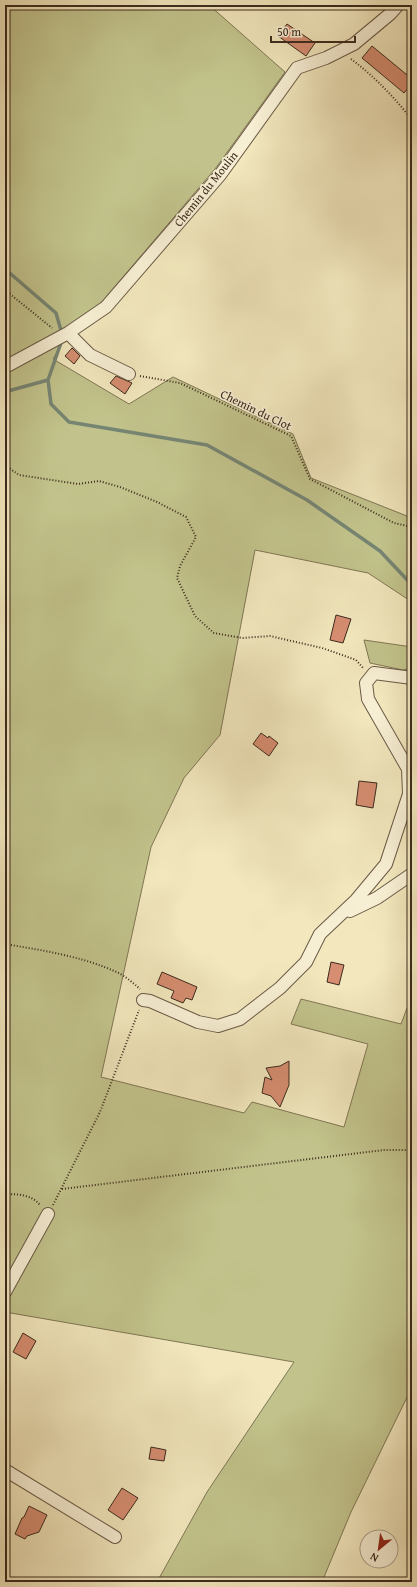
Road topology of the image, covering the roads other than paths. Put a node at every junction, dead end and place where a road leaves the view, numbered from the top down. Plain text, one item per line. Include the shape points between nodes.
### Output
1 (398, 5) edge
2 (64, 335) junction
3 (5, 367) edge
4 (129, 374) road end
5 (412, 678) edge
6 (412, 874) edge
7 (338, 917) junction
8 (143, 1000) road end
9 (48, 1214) road end
10 (5, 1292) edge
11 (5, 1470) edge
12 (115, 1537) dead end

1 - 2 street, Chemin du Moulin via 354,44 326,58 297,68 220,175 176,227 106,307
2 - 3 street, Chemin du Moulin
2 - 4 street via 90,355
5 - 7 street via 374,673 366,683 368,699 408,769 409,794 386,864
6 - 7 street via 377,898
7 - 8 street via 320,934 306,962 280,988 240,1019 218,1026 198,1022
9 - 10 street
11 - 12 street

